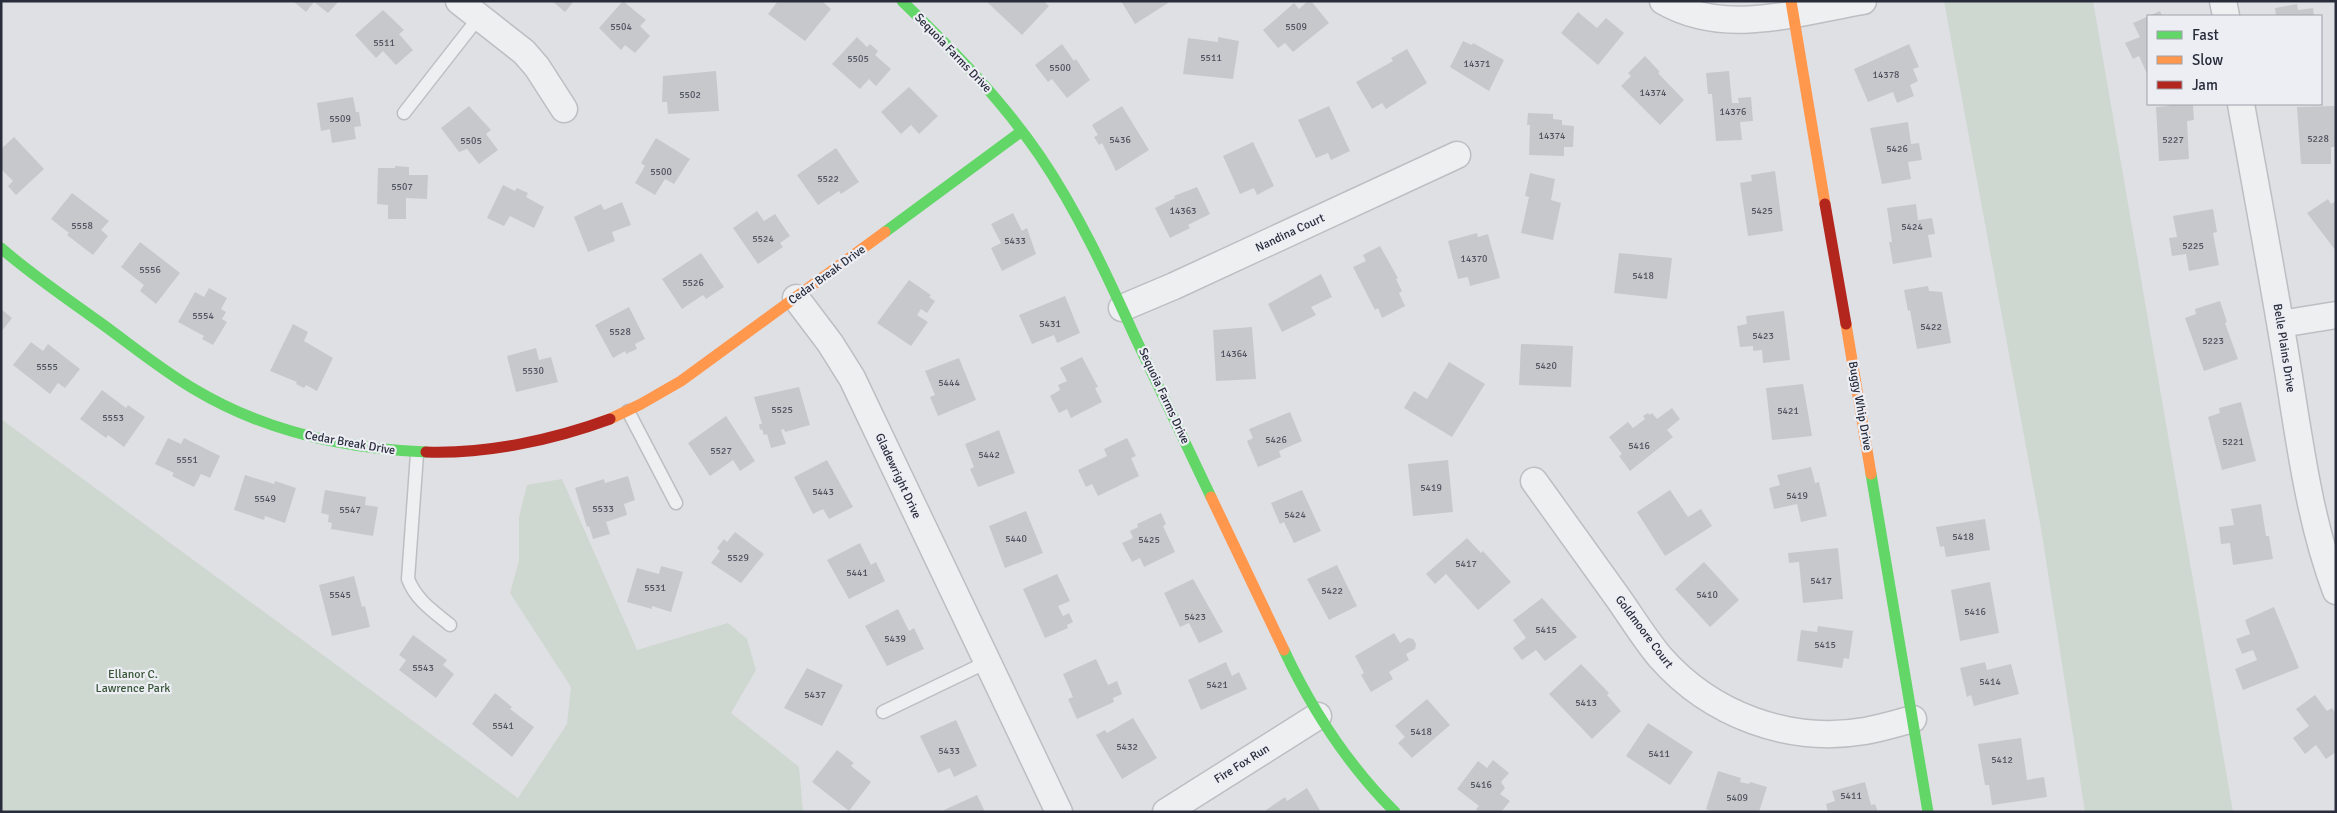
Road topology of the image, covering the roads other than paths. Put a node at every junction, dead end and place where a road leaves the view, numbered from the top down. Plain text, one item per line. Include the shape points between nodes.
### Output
1 (459, 1) edge
2 (902, 1) edge
3 (1663, 1) edge
4 (1863, 1) edge
5 (2223, 1) edge
6 (1792, 7) edge
7 (2226, 15) edge
8 (479, 17) junction
9 (2241, 105) edge
10 (564, 109) dead end
11 (404, 113) dead end
12 (1022, 131) junction
13 (1457, 155) dead end
14 (1, 248) edge
15 (796, 298) junction
16 (1122, 308) junction
17 (2336, 315) edge
18 (2281, 324) junction
19 (628, 411) junction
20 (416, 454) junction
21 (1534, 481) dead end
22 (676, 503) dead end
23 (2336, 591) edge
24 (450, 624) dead end
25 (987, 662) junction
26 (883, 712) dead end
27 (1318, 716) junction
28 (1913, 719) junction
29 (1058, 812) edge
30 (1166, 812) edge
31 (1395, 812) edge
32 (1928, 812) edge

1 - 8 street
2 - 12 street, Sequoia Farms Drive via 979,78
3 - 6 street via 1696,16 1732,21
4 - 6 street
5 - 7 street
6 - 28 street, Buggy Whip Drive
8 - 10 street via 524,52
8 - 11 lane
9 - 18 street, Belle Plains Drive
12 - 15 street, Cedar Break Drive
12 - 16 street, Sequoia Farms Drive via 1057,183
13 - 16 street, Nandina Court
14 - 20 street, Cedar Break Drive via 166,371 229,408 321,440
15 - 19 street, Cedar Break Drive via 680,381
15 - 25 street, Gladewright Drive via 852,378
16 - 27 street, Sequoia Farms Drive
17 - 18 street
18 - 23 street, Belle Plains Drive via 2310,503 2323,558
19 - 20 street, Cedar Break Drive via 520,445
19 - 22 lane
20 - 24 lane via 408,579 412,591 424,604
21 - 28 street, Goldmoore Court via 1660,656 1686,682 1712,701 1759,724 1807,734 1865,731
25 - 26 lane
25 - 29 street, Gladewright Drive
27 - 30 street, Fire Fox Run
27 - 31 street, Sequoia Farms Drive via 1337,746
28 - 32 street, Buggy Whip Drive

